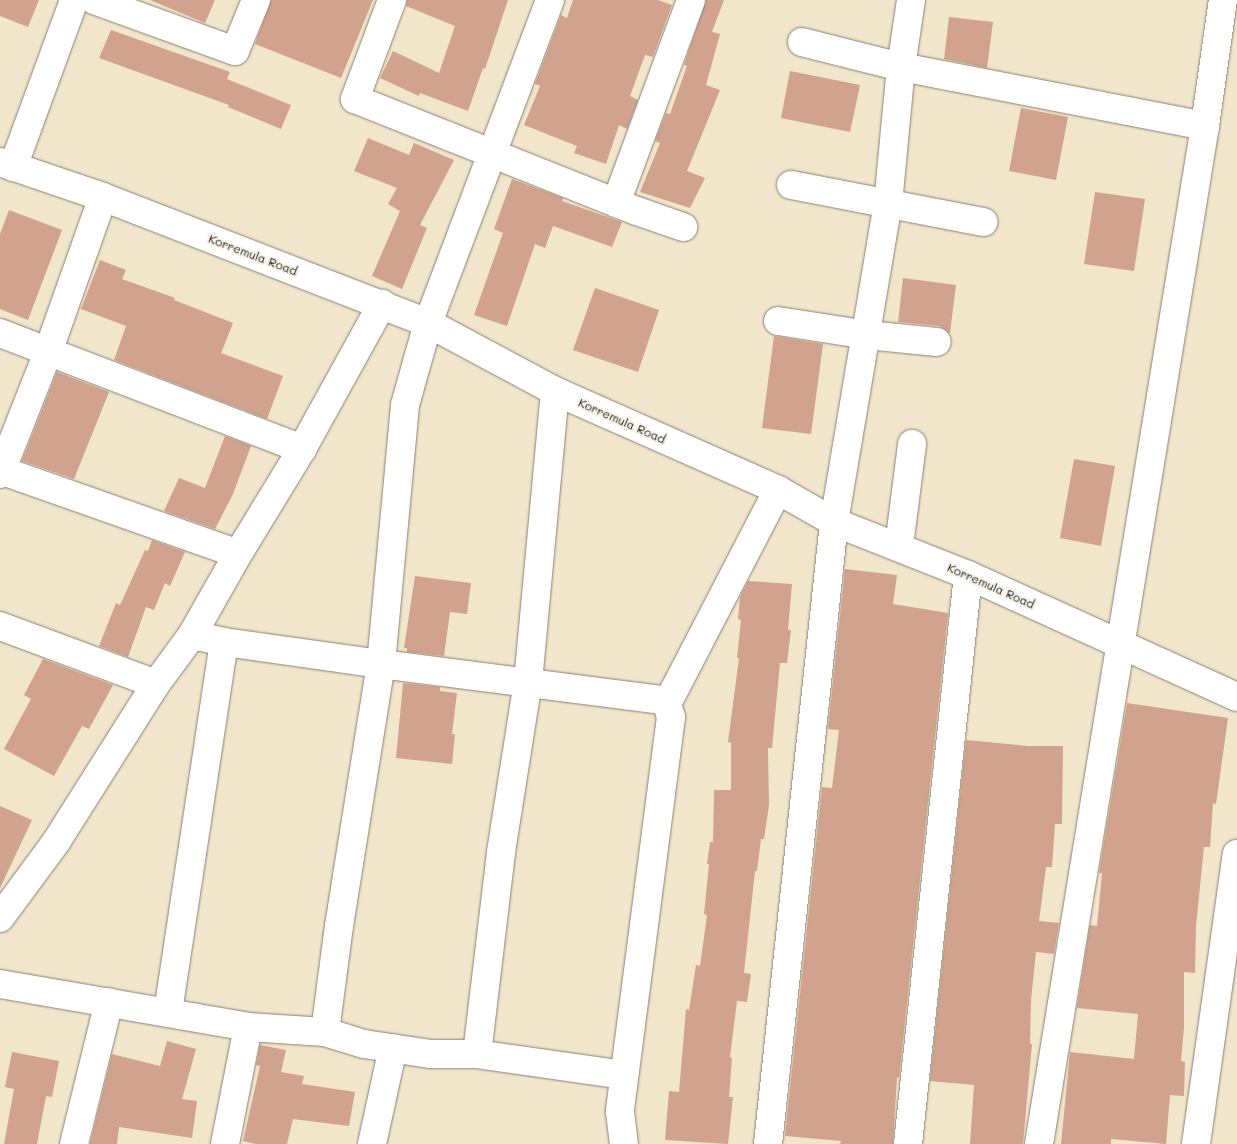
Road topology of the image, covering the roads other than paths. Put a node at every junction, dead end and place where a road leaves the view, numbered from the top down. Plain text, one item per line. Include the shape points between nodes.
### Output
1 (74, 0) edge
2 (94, 0) edge
3 (256, 0) edge
4 (392, 0) edge
5 (550, 0) edge
6 (691, 0) edge
7 (911, 0) edge
8 (1223, 0) edge
9 (802, 42) dead end
10 (901, 67) junction
11 (1205, 126) junction
12 (493, 153) junction
13 (7, 165) edge
14 (791, 185) dead end
15 (103, 197) junction
16 (616, 203) junction
17 (888, 204) junction
18 (984, 222) dead end
19 (683, 227) dead end
20 (382, 304) junction
21 (778, 321) dead end
22 (428, 323) junction
23 (0, 333) edge
24 (867, 335) junction
25 (937, 342) dead end
26 (48, 352) junction
27 (555, 391) junction
28 (912, 444) dead end
29 (302, 449) junction
30 (0, 472) edge
31 (778, 490) junction
32 (834, 522) junction
33 (899, 546) junction
34 (238, 554) junction
35 (968, 575) junction
36 (0, 626) edge
37 (192, 635) junction
38 (224, 642) junction
39 (1120, 644) junction
40 (381, 664) junction
41 (528, 682) junction
42 (156, 684) junction
43 (1237, 697) edge
44 (667, 704) junction
45 (1237, 854) edge
46 (2, 911) edge
47 (0, 984) edge
48 (109, 1002) junction
49 (168, 1012) junction
50 (248, 1027) junction
51 (325, 1032) junction
52 (393, 1048) junction
53 (477, 1054) junction
54 (624, 1076) junction
55 (74, 1144) edge
56 (225, 1144) edge
57 (372, 1144) edge
58 (624, 1144) edge
59 (768, 1144) edge
60 (908, 1144) edge
61 (1039, 1144) edge
62 (1196, 1144) edge

1 - 13 street
2 - 3 street via 236,51
4 - 12 street via 355,99
5 - 12 street
6 - 16 street
7 - 10 street
8 - 11 street
9 - 10 street
10 - 11 street
10 - 17 street
11 - 39 street
12 - 16 street
12 - 22 street
13 - 15 street, Korremula Road
14 - 17 street
15 - 20 street, Korremula Road
15 - 26 street
16 - 19 street
17 - 18 street
17 - 24 street
20 - 22 street, Korremula Road
20 - 29 street
21 - 24 street
22 - 27 street, Korremula Road
22 - 40 street via 405,405
23 - 26 street
24 - 25 street
24 - 32 street
26 - 29 street
26 - 30 street
27 - 31 street, Korremula Road
27 - 41 street
28 - 33 street
29 - 34 street
30 - 34 street
31 - 32 street, Korremula Road
31 - 44 street
32 - 33 street, Korremula Road
32 - 59 street
33 - 35 street, Korremula Road
34 - 37 street
35 - 39 street, Korremula Road
35 - 60 street
36 - 42 street
37 - 38 street
37 - 42 street
38 - 40 street
38 - 49 street
39 - 43 street, Korremula Road
39 - 61 street
40 - 41 street
40 - 51 street
41 - 44 street via 662,700
41 - 53 street via 501,852
42 - 46 street via 56,842
44 - 54 street via 671,717
45 - 62 street
47 - 48 street
48 - 49 street
48 - 55 street
49 - 50 street
50 - 51 street
50 - 56 street
51 - 52 street via 364,1044
52 - 53 street via 431,1054
52 - 57 street
53 - 54 street
54 - 58 street via 620,1112

